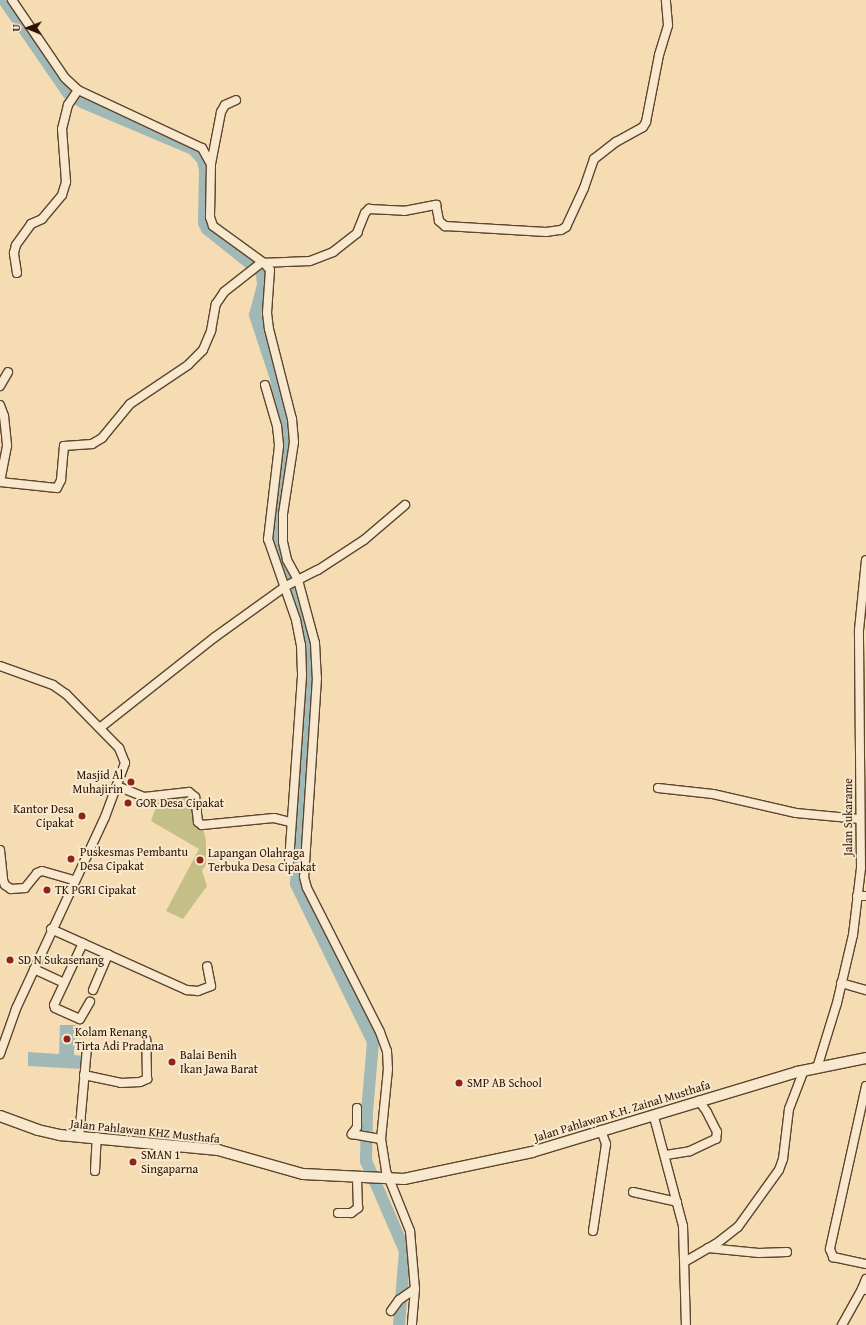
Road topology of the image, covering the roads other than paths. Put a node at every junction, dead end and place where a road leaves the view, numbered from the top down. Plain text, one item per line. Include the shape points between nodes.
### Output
1 (12, 0) edge
2 (666, 0) edge
3 (77, 91) junction
4 (236, 100) dead end
5 (211, 164) junction
6 (259, 266) junction
7 (17, 273) dead end
8 (8, 372) dead end
9 (265, 385) dead end
10 (0, 386) edge
11 (0, 404) edge
12 (0, 482) edge
13 (406, 505) dead end
14 (866, 560) edge
15 (296, 581) junction
16 (284, 587) junction
17 (0, 666) edge
18 (101, 727) junction
19 (863, 730) edge
20 (117, 786) junction
21 (658, 788) dead end
22 (860, 819) junction
23 (291, 828) junction
24 (304, 831) junction
25 (0, 850) edge
26 (289, 864) dead end
27 (74, 880) junction
28 (2, 885) edge
29 (862, 896) edge
30 (51, 929) junction
31 (83, 943) junction
32 (108, 954) junction
33 (207, 966) dead end
34 (34, 969) junction
35 (64, 983) junction
36 (841, 983) junction
37 (93, 990) dead end
38 (866, 990) edge
39 (90, 1002) dead end
40 (3, 1038) edge
41 (146, 1040) dead end
42 (87, 1047) dead end
43 (0, 1054) edge
44 (866, 1058) edge
45 (816, 1068) junction
46 (804, 1070) junction
47 (84, 1075) junction
48 (866, 1086) edge
49 (699, 1101) junction
50 (357, 1108) dead end
51 (0, 1116) edge
52 (654, 1117) junction
53 (601, 1130) junction
54 (79, 1137) junction
55 (97, 1137) junction
56 (380, 1139) junction
57 (666, 1155) junction
58 (95, 1171) dead end
59 (360, 1178) junction
60 (387, 1179) junction
61 (633, 1192) dead end
62 (677, 1202) junction
63 (338, 1213) dead end
64 (593, 1231) dead end
65 (708, 1248) junction
66 (787, 1252) dead end
67 (686, 1261) junction
68 (866, 1264) edge
69 (866, 1279) edge
70 (864, 1289) edge
71 (412, 1292) junction
72 (391, 1311) dead end
73 (412, 1325) edge
74 (686, 1325) edge
75 (842, 1325) edge

1 - 3 street via 65,78
2 - 6 street via 668,25 659,55 647,119 643,127 616,142 594,159 566,227 546,232 485,226 445,226 439,221 436,205 404,210 369,209 357,233 333,252 310,261
3 - 5 street via 196,144 206,153
3 - 7 street via 62,129 66,182 62,195 52,203 42,219 31,224 16,245 14,253
4 - 5 street via 225,105 222,112
5 - 6 street via 210,216 213,226
6 - 12 street via 224,292 216,304 211,331 203,350 188,365 130,404 102,438 92,444 64,446 61,480 57,488
6 - 15 street via 271,276 267,313 269,329 292,419 292,459 282,514 282,531 288,560
8 - 10 street
9 - 16 street via 280,446 268,539
11 - 12 street via 7,446
13 - 15 street via 364,540
14 - 19 street, Jalan Sukarame via 859,630
15 - 16 street
15 - 24 street via 315,643 317,678
16 - 18 street via 215,637
16 - 23 street via 296,620 301,660
17 - 18 street via 53,685
18 - 20 street via 124,756 124,767
19 - 22 street, Jalan Sukarame
20 - 23 street via 144,797 189,792 195,797 198,822 202,825 274,818
20 - 27 street
21 - 22 street via 713,794 796,813
22 - 29 street, Jalan Sukarame
23 - 24 street
23 - 26 street
24 - 56 street via 304,877 307,888 387,1050 388,1069
25 - 28 street
27 - 28 street via 42,871 37,873 25,888 11,889
27 - 30 street
29 - 36 street, Jalan Sukarame
30 - 31 street
30 - 34 street
31 - 32 street
31 - 35 street
32 - 33 street via 187,990 198,991 211,986
32 - 37 street
34 - 35 street
34 - 40 street
35 - 39 street via 55,1008 80,1018
36 - 38 street
36 - 45 street, Jalan Sukarame
40 - 43 street
41 - 47 street via 147,1079 140,1082 121,1082
42 - 47 street
44 - 45 street, Jalan Pahlawan K.H. Zainal Musthafa
45 - 46 street, Jalan Pahlawan K.H. Zainal Musthafa
46 - 49 street, Jalan Pahlawan K.H. Zainal Musthafa
46 - 65 street via 789,1109 783,1159 779,1170 738,1227
47 - 54 street
48 - 68 street via 830,1249 833,1257
49 - 52 street, Jalan Pahlawan K.H. Zainal Musthafa
49 - 57 street via 717,1132 716,1139 690,1151
50 - 56 street via 357,1127 352,1134
51 - 54 street, Jalan Pahlawan KHZ Musthafa via 38,1130
52 - 53 street, Jalan Pahlawan K.H. Zainal Musthafa
52 - 57 street
53 - 60 street, Jalan Pahlawan K.H. Zainal Musthafa via 532,1152 421,1176
53 - 64 street via 606,1144
54 - 55 street, Jalan Pahlawan KHZ Musthafa
55 - 58 street
55 - 59 street, Jalan Pahlawan KHZ Musthafa via 218,1150 303,1174
56 - 60 street
57 - 62 street
59 - 60 street, Jalan Pahlawan KHZ Musthafa
59 - 63 street via 358,1208 351,1213
60 - 71 street via 410,1231
61 - 62 street
62 - 67 street via 683,1226
65 - 66 street via 760,1253
65 - 67 street
67 - 74 street
69 - 70 street
70 - 75 street
71 - 72 street via 399,1300
71 - 73 street

